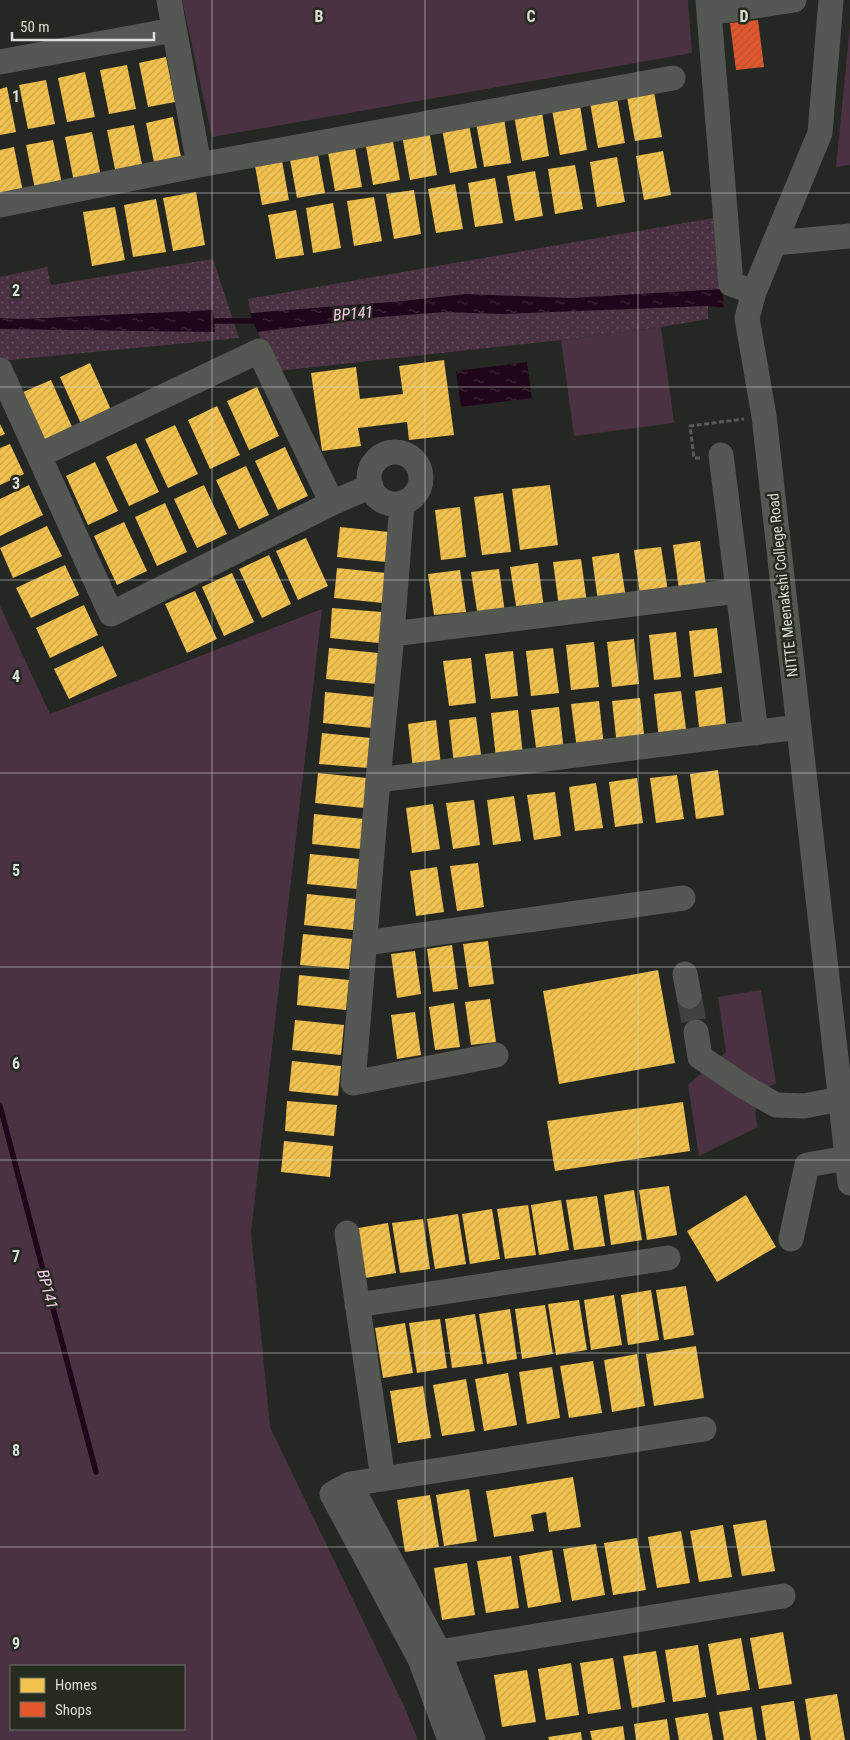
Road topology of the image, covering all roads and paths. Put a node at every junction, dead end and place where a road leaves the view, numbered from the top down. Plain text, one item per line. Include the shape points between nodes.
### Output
1 (169, 0) edge
2 (794, 0) edge
3 (831, 0) edge
4 (709, 6) edge
5 (174, 30) junction
6 (0, 62) edge
7 (673, 78) dead end
8 (199, 165) junction
9 (0, 205) edge
10 (850, 236) edge
11 (775, 243) junction
12 (754, 292) junction
13 (0, 370) edge
14 (40, 455) junction
15 (721, 455) dead end
16 (371, 486) junction
17 (402, 503) junction
18 (332, 504) junction
19 (738, 591) junction
20 (392, 634) junction
21 (799, 728) junction
22 (756, 733) junction
23 (378, 780) junction
24 (683, 898) dead end
25 (365, 943) junction
26 (696, 1032) tunnel mouth
27 (496, 1055) dead end
28 (840, 1099) junction
29 (847, 1146) edge
30 (850, 1183) edge
31 (347, 1233) dead end
32 (791, 1239) dead end
33 (668, 1258) dead end
34 (357, 1305) junction
35 (704, 1429) dead end
36 (383, 1479) junction
37 (783, 1596) dead end
38 (430, 1655) junction
39 (450, 1740) edge
40 (473, 1740) edge

1 - 5 street
2 - 4 street
3 - 11 street, NITTE Meenakshi College Road via 820,133
4 - 12 street via 731,284
5 - 6 street
5 - 8 street
7 - 8 street
8 - 9 street
10 - 11 street
11 - 12 street, NITTE Meenakshi College Road
12 - 21 street, NITTE Meenakshi College Road via 747,318 764,416
13 - 14 street
14 - 18 street via 259,351
14 - 18 street via 111,614
15 - 19 street
16 - 17 street via 382,500
16 - 17 street via 370,474 377,460 392,452 408,456 420,468 420,484 418,492
16 - 18 street
17 - 20 street
19 - 20 street
19 - 22 street
20 - 23 street
21 - 22 street
21 - 28 street, NITTE Meenakshi College Road
22 - 23 street
23 - 25 street
24 - 25 street
25 - 27 street via 354,1083
26 - 28 street via 700,1057 776,1105 804,1106
28 - 29 street, NITTE Meenakshi College Road
29 - 30 street, NITTE Meenakshi College Road
29 - 32 street via 807,1165
31 - 34 street
33 - 34 street
34 - 36 street
35 - 36 street
36 - 38 street via 350,1484 332,1494
37 - 38 street
38 - 39 street
38 - 40 street

